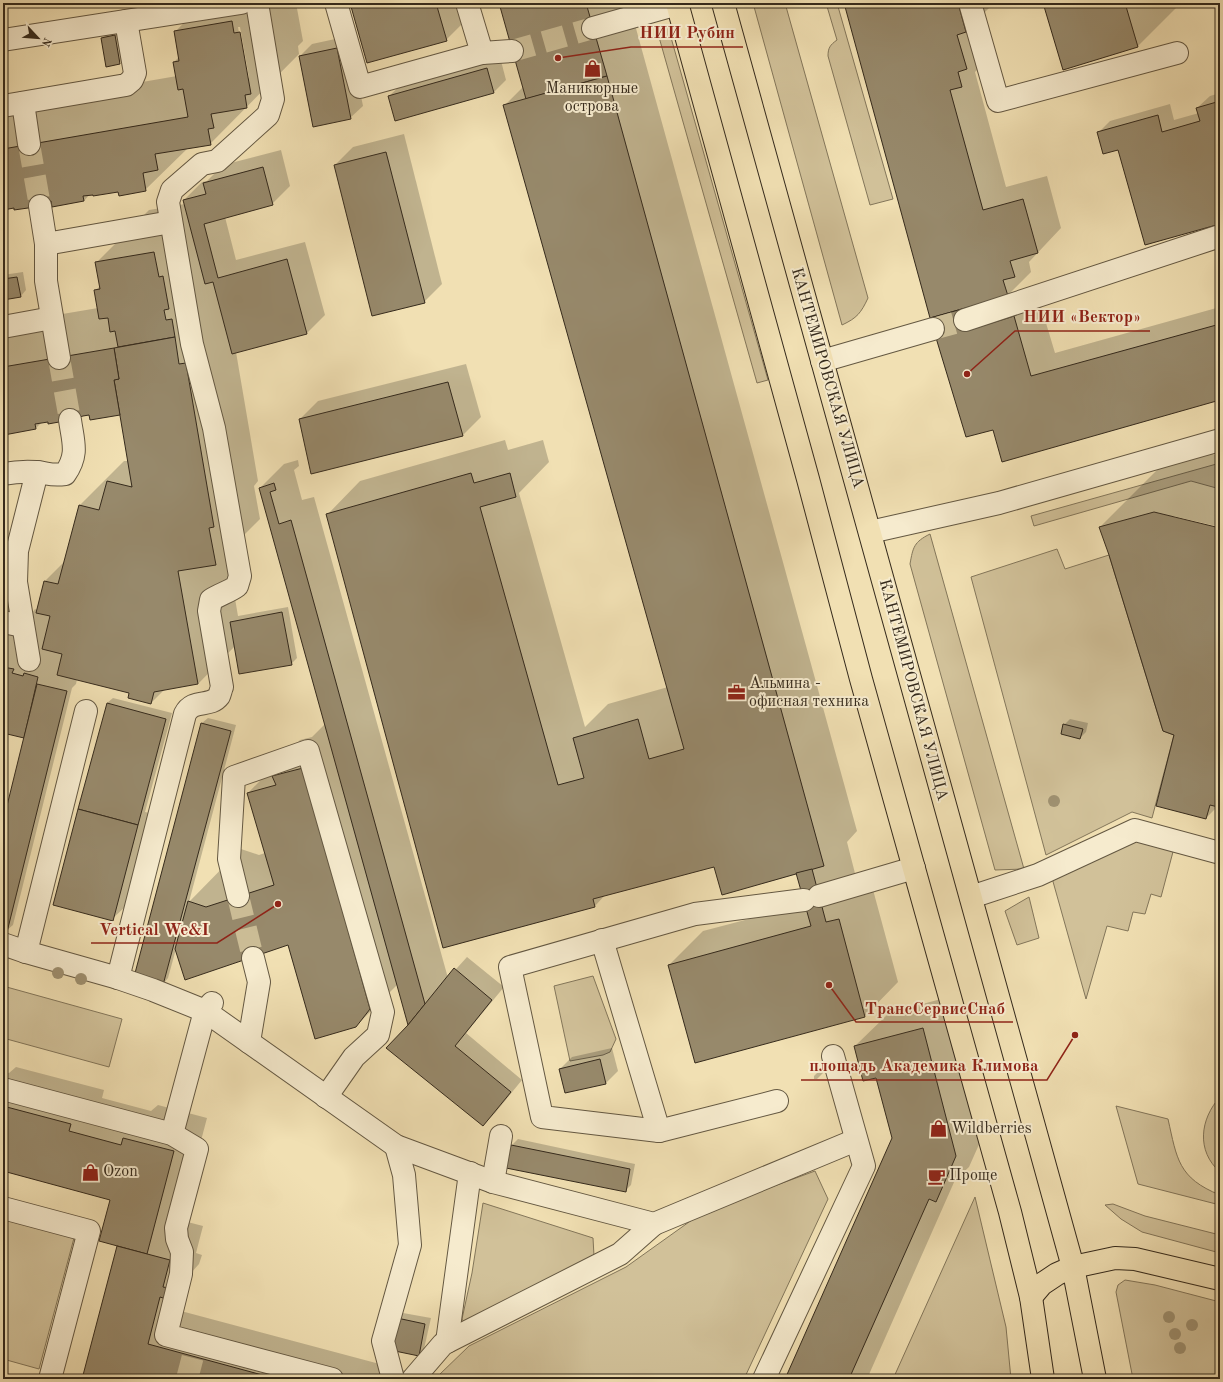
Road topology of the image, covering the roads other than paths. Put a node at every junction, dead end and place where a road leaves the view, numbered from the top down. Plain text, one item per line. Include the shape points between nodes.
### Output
1 (241, 3) edge
2 (257, 3) edge
3 (336, 3) edge
4 (467, 3) edge
5 (723, 3) edge
6 (970, 3) edge
7 (678, 4) edge
8 (126, 21) junction
9 (593, 28) tunnel mouth
10 (3, 40) edge
11 (512, 51) tunnel mouth
12 (482, 53) junction
13 (1177, 53) dead end
14 (13, 105) edge
15 (29, 144) tunnel mouth
16 (40, 206) tunnel mouth
17 (171, 222) junction
18 (1220, 236) edge
19 (46, 244) junction
20 (52, 318) junction
21 (965, 320) tunnel mouth
22 (3, 327) edge
23 (933, 329) tunnel mouth
24 (59, 358) tunnel mouth
25 (822, 361) junction
26 (70, 420) tunnel mouth
27 (1220, 440) edge
28 (37, 472) junction
29 (3, 474) edge
30 (870, 532) junction
31 (13, 624) edge
32 (29, 660) dead end
33 (86, 711) dead end
34 (1220, 853) edge
35 (914, 868) junction
36 (238, 896) tunnel mouth
37 (971, 897) junction
38 (602, 940) junction
39 (3, 944) edge
40 (26, 952) junction
41 (253, 958) tunnel mouth
42 (118, 978) junction
43 (208, 1007) junction
44 (249, 1042) junction
45 (833, 1056) dead end
46 (3, 1089) edge
47 (326, 1097) junction
48 (777, 1101) dead end
49 (659, 1131) junction
50 (172, 1134) junction
51 (501, 1136) dead end
52 (856, 1140) junction
53 (396, 1146) junction
54 (470, 1173) junction
55 (493, 1182) junction
56 (3, 1208) edge
57 (654, 1224) junction
58 (1073, 1267) junction
59 (1220, 1280) edge
60 (1031, 1297) junction
61 (447, 1342) junction
62 (50, 1379) edge
63 (332, 1379) edge
64 (393, 1379) edge
65 (413, 1379) edge
66 (764, 1379) edge
67 (1043, 1379) edge
68 (1095, 1379) edge

1 - 8 street
2 - 17 street via 273,99 268,115 217,161 202,164 172,190 168,202
3 - 12 street via 360,88
4 - 12 street
5 - 25 main road, КАНТЕМИРОВСКАЯ УЛИЦА
6 - 13 street via 998,101
7 - 9 street
7 - 35 main road
8 - 10 street
8 - 14 street via 135,73 126,85
11 - 12 street
14 - 15 street
16 - 19 street
17 - 19 street
17 - 42 street via 192,344 214,428 240,576 237,586 211,600 209,611 222,687 219,696 211,702 188,708
18 - 21 street
19 - 20 street via 46,281
20 - 22 street
20 - 24 street
23 - 25 street
25 - 30 main road, КАНТЕМИРОВСКАЯ УЛИЦА
26 - 28 street via 75,449 71,465 65,474 53,476
27 - 30 street via 999,503
28 - 29 street
28 - 31 street via 17,551
30 - 37 main road, КАНТЕМИРОВСКАЯ УЛИЦА
31 - 32 street
33 - 40 street
34 - 37 street via 1134,830 1038,875
35 - 38 street via 811,898 695,914
35 - 60 main road via 1010,1212
36 - 47 street via 229,859 234,777 308,751 383,1012 378,1035 354,1057
37 - 58 main road, КАНТЕМИРОВСКАЯ УЛИЦА
38 - 49 street
38 - 49 street via 510,967 542,1117
39 - 40 street
40 - 42 street
41 - 44 street via 259,982
42 - 43 street
43 - 44 street
43 - 50 street
44 - 47 street
45 - 52 street
46 - 50 street
47 - 53 street
48 - 49 street
50 - 63 street via 197,1148 176,1228 182,1252 181,1274 166,1335 195,1350
51 - 55 street
52 - 57 street
52 - 66 street via 864,1166
53 - 54 street
53 - 64 street via 404,1175 410,1245 383,1342
54 - 55 street
54 - 61 street
55 - 57 street
56 - 62 street via 89,1231
57 - 61 street via 620,1254
58 - 59 main road via 1115,1258 1135,1258
58 - 60 main road via 1042,1284
58 - 68 main road, КАНТЕМИРОВСКАЯ УЛИЦА
60 - 67 main road
61 - 65 street

